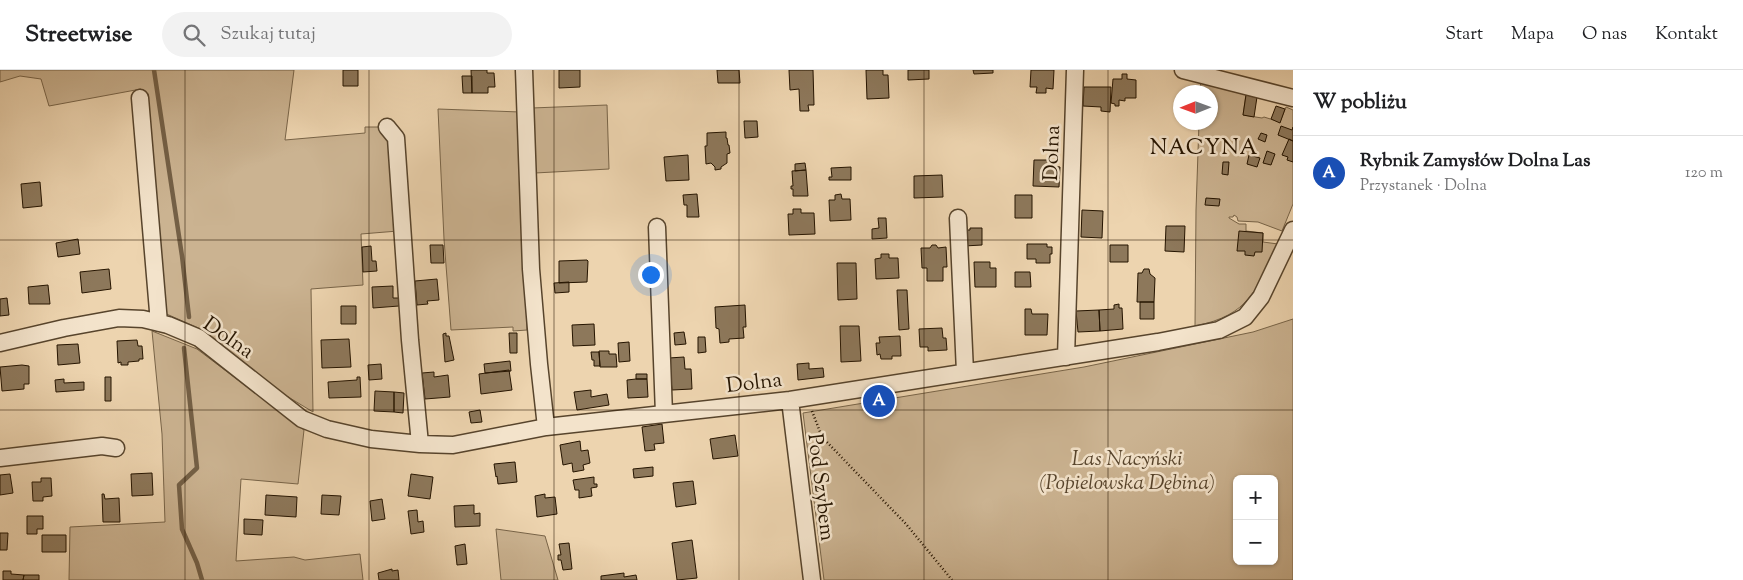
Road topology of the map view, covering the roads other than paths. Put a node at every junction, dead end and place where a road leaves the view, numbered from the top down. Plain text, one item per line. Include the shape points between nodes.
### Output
1 (524, 70) edge
2 (1075, 70) edge
3 (1183, 70) edge
4 (1218, 74) edge
5 (140, 98) dead end
6 (1293, 98) edge
7 (387, 127) dead end
8 (958, 218) dead end
9 (657, 227) dead end
10 (1293, 230) edge
11 (159, 323) junction
12 (0, 343) edge
13 (1066, 357) junction
14 (965, 372) junction
15 (790, 400) junction
16 (664, 414) junction
17 (546, 427) junction
18 (420, 444) junction
19 (116, 448) dead end
20 (0, 458) edge
21 (812, 580) edge

1 - 17 street via 531,269
2 - 13 street, Dolna
3 - 4 street
4 - 6 street
5 - 11 street
7 - 18 street via 396,138
8 - 14 street
9 - 16 street
10 - 13 street, Dolna via 1261,297 1245,317 1219,330
11 - 12 street, Dolna via 143,319 111,319
11 - 18 street, Dolna via 199,338 302,419 327,429 371,439
13 - 14 street, Dolna
14 - 15 street, Dolna
15 - 16 street, Dolna
15 - 21 street, Pod Szybem
16 - 17 street, Dolna
17 - 18 street, Dolna via 453,444
19 - 20 street via 102,446

